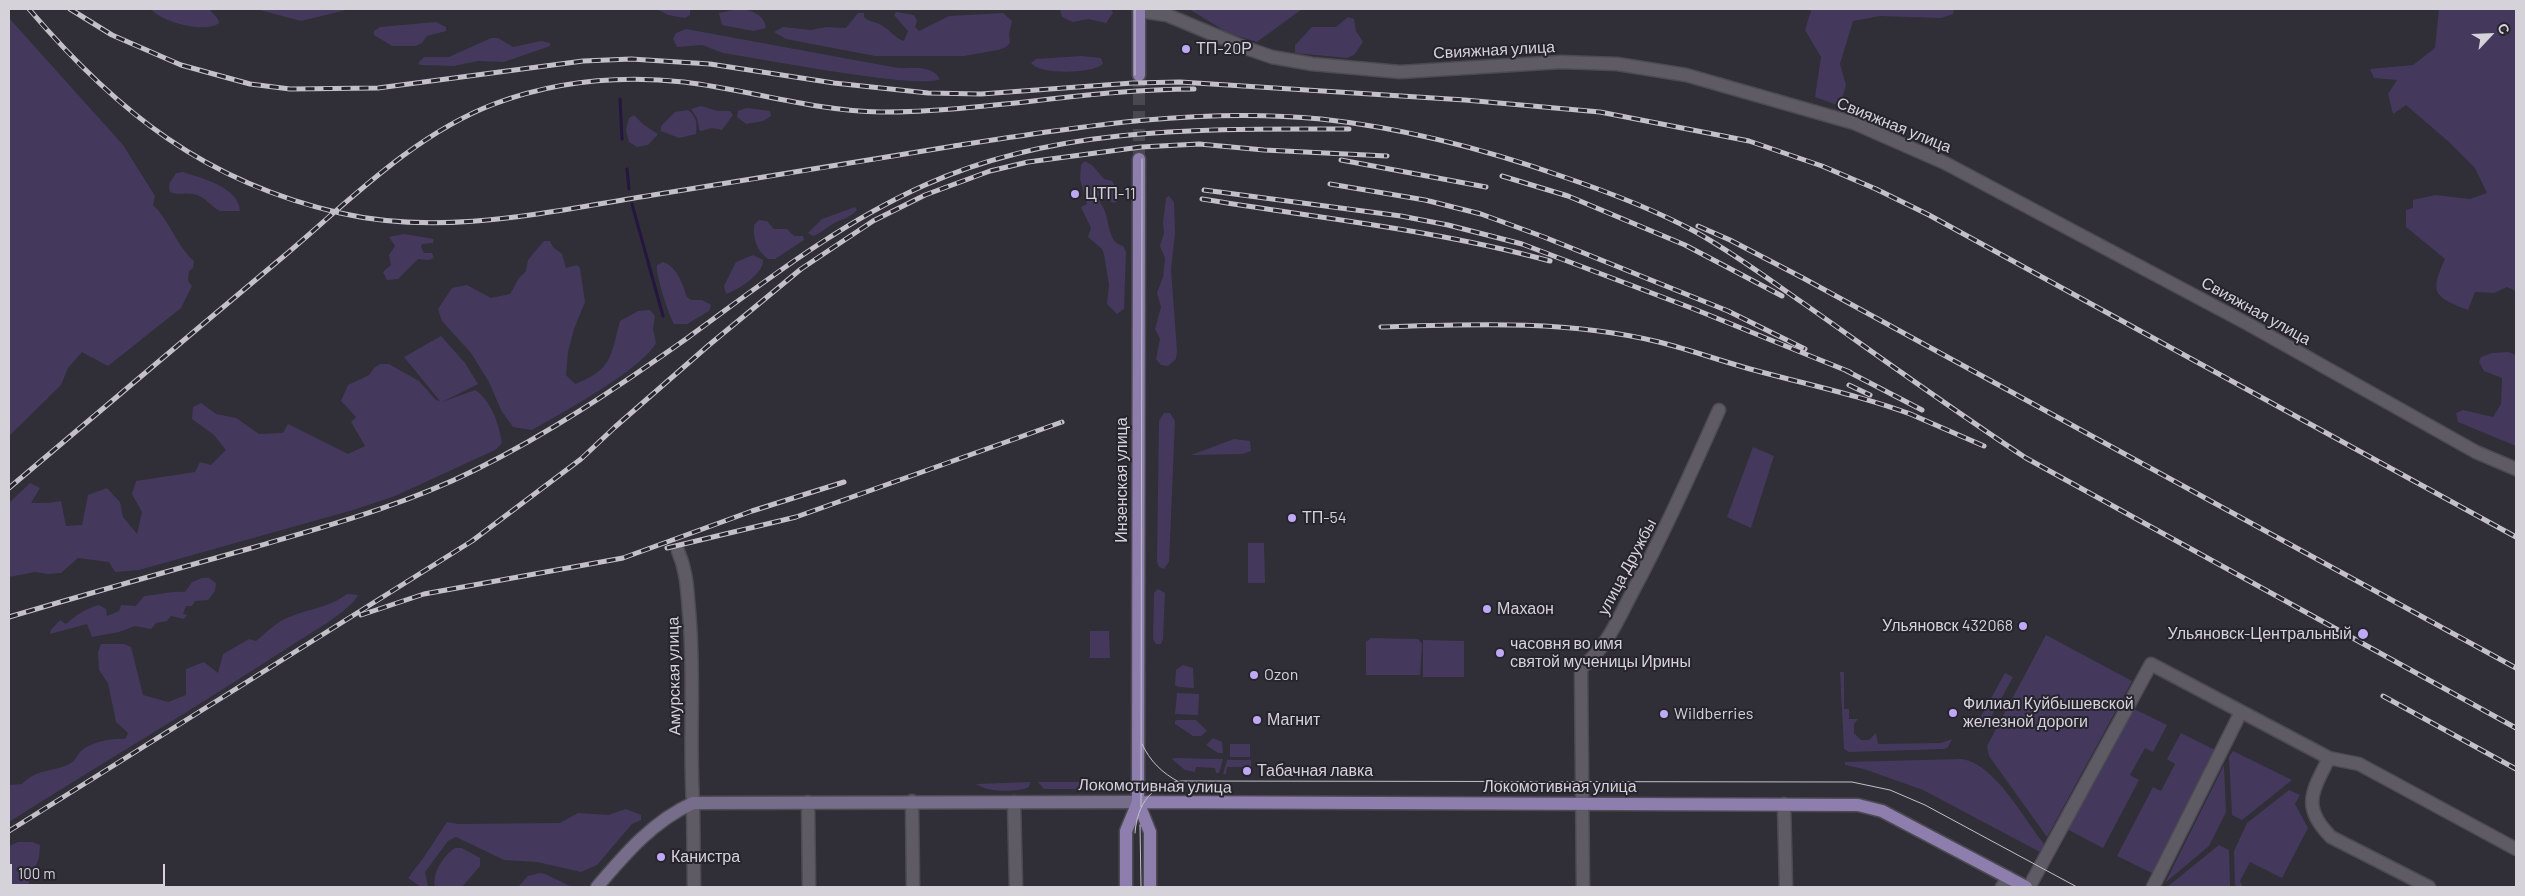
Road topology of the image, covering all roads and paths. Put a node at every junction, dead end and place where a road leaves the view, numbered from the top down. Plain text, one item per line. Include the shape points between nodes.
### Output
1 (1139, 10) edge
2 (1139, 75) tunnel mouth
3 (1139, 159) tunnel mouth
4 (1719, 410) dead end
5 (2516, 469) edge
6 (678, 551) dead end
7 (2241, 712) junction
8 (2329, 758) junction
9 (912, 801) junction
10 (808, 802) junction
11 (1014, 802) junction
12 (1138, 802) junction
13 (693, 803) junction
14 (1583, 803) junction
15 (1784, 804) junction
16 (2516, 849) edge
17 (2005, 882) edge
18 (597, 887) edge
19 (694, 887) edge
20 (809, 887) edge
21 (912, 887) edge
22 (1016, 887) edge
23 (1126, 887) edge
24 (1150, 887) edge
25 (1583, 887) edge
26 (1786, 887) edge
27 (2028, 887) edge
28 (2152, 887) edge
29 (2428, 887) edge

1 - 2 main road
1 - 5 street, Свияжная улица via 1167,15 1272,57 1312,64 1400,72 1561,62 1617,64 1711,81 1854,123 1945,163 2248,324 2476,452
3 - 12 main road, Инзенская улица
4 - 14 street, улица Дружбы via 1668,526 1605,643 1582,668
6 - 13 street, Амурская улица via 688,581 693,648
7 - 8 street
7 - 27 street via 2151,664
7 - 28 street
8 - 16 street via 2359,764
8 - 29 street via 2314,788 2312,813 2320,826 2331,837
9 - 10 main road, Локомотивная улица
9 - 11 main road, Локомотивная улица
9 - 21 street
10 - 13 main road, Локомотивная улица
10 - 20 street
11 - 12 main road, Локомотивная улица
11 - 22 street
12 - 14 main road, Локомотивная улица
12 - 23 main road, Инзенская улица via 1126,831
12 - 24 main road, Инзенская улица via 1150,832
13 - 18 main road, Локомотивная улица via 671,813 626,853
13 - 19 street, Амурская улица
14 - 15 main road, Локомотивная улица
14 - 25 street, улица Дружбы
15 - 17 main road, Локомотивная улица via 1850,804 1882,811
15 - 26 street
17 - 27 main road, Локомотивная улица

